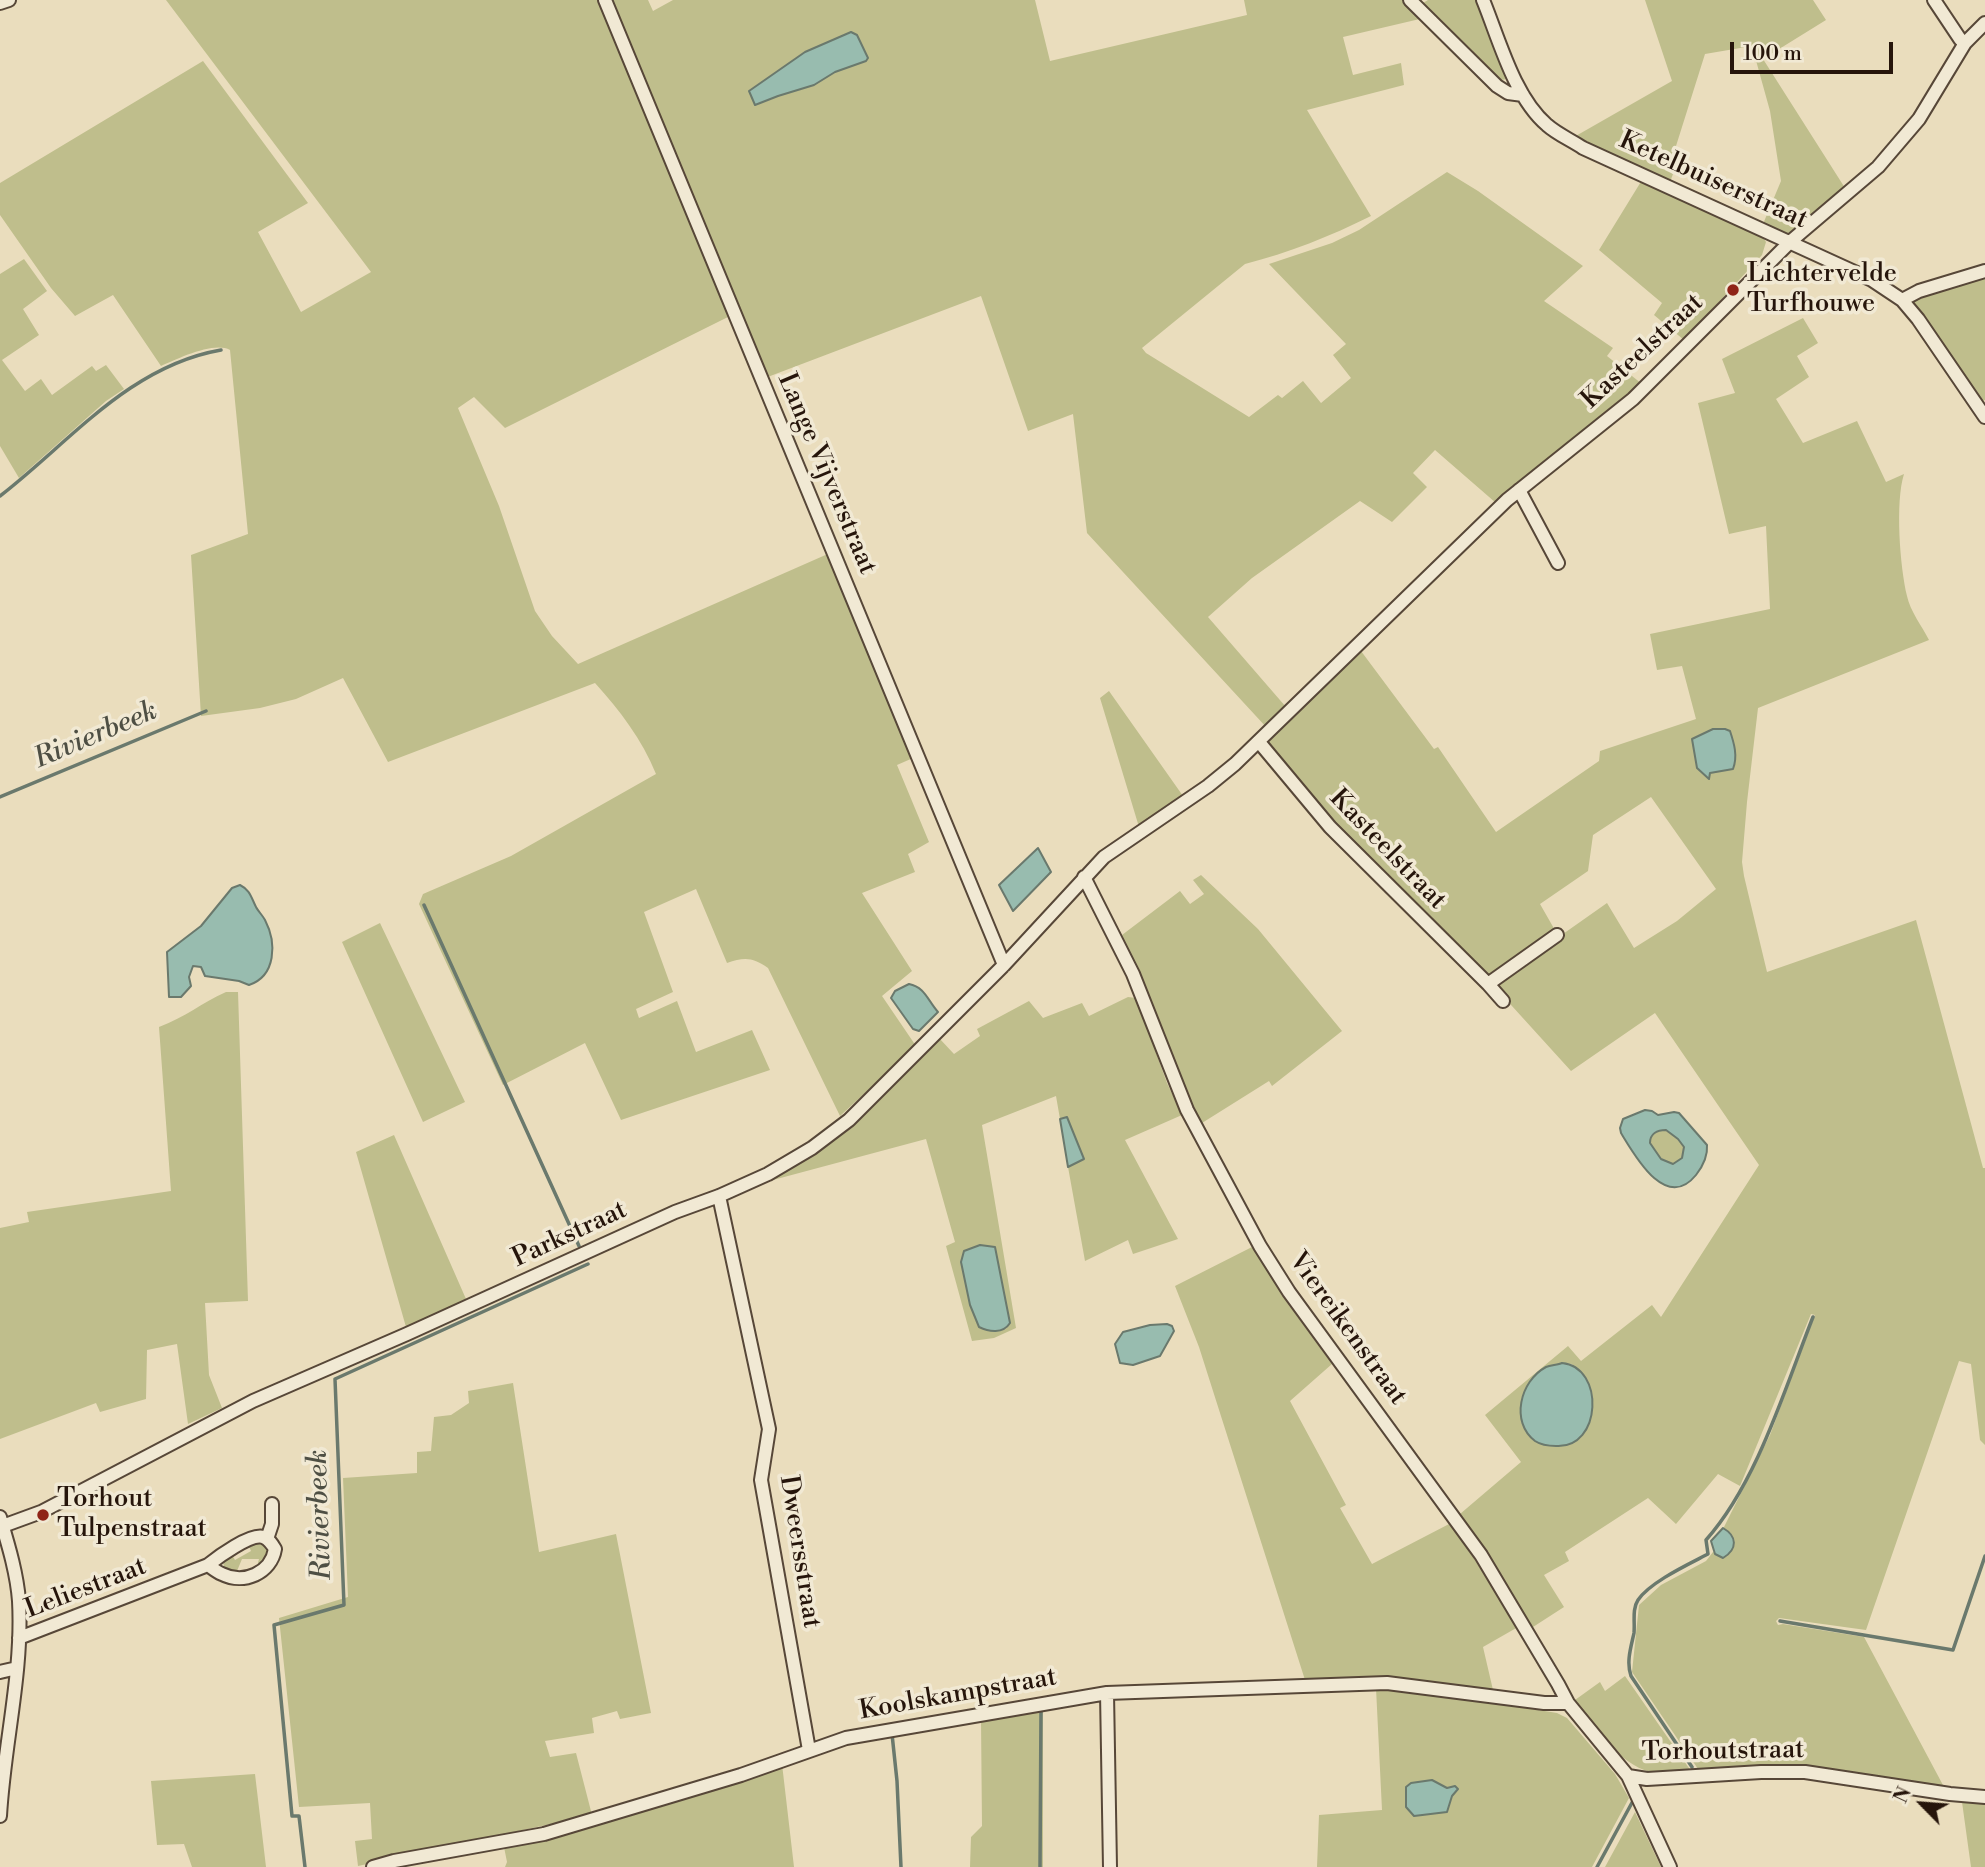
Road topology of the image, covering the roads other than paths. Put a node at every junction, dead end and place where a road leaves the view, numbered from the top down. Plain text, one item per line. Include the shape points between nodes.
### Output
1 (9, 0) edge
2 (605, 0) edge
3 (1410, 0) edge
4 (1483, 0) edge
5 (1934, 0) edge
6 (0, 3) edge
7 (1985, 23) edge
8 (1965, 43) junction
9 (1523, 95) junction
10 (1791, 242) junction
11 (1985, 271) edge
12 (1902, 300) junction
13 (1985, 417) edge
14 (1519, 490) junction
15 (1558, 564) dead end
16 (1259, 742) junction
17 (1084, 877) junction
18 (1557, 935) dead end
19 (1004, 965) junction
20 (1488, 984) junction
21 (1503, 1001) dead end
22 (719, 1196) junction
23 (272, 1504) dead end
24 (1, 1523) edge
25 (267, 1539) junction
26 (208, 1565) junction
27 (19, 1638) junction
28 (18, 1668) junction
29 (0, 1672) edge
30 (1107, 1693) junction
31 (1568, 1703) junction
32 (809, 1750) junction
33 (1628, 1776) junction
34 (1985, 1797) edge
35 (0, 1816) edge
36 (373, 1867) edge
37 (1110, 1867) edge
38 (1670, 1867) edge

1 - 6 street
2 - 19 street, Lange Vijverstraat
3 - 9 street, Ketelbuiserstraat via 1497,86
4 - 9 street
5 - 8 street
7 - 8 street, Kasteelstraat
8 - 10 street, Kasteelstraat via 1919,118 1878,167
9 - 10 street, Ketelbuiserstraat via 1548,126 1583,148
10 - 12 street, Ketelbuiserstraat via 1872,280
10 - 14 street, Kasteelstraat via 1633,399
11 - 12 street
12 - 13 street, Ketelbuiserstraat
14 - 15 street
14 - 16 street, Kasteelstraat
16 - 17 street, Kasteelstraat via 1208,786 1104,857
16 - 20 street, Kasteelstraat via 1329,827
17 - 19 street, Parkstraat
17 - 31 street, Viereikenstraat via 1133,974 1187,1110 1260,1246 1481,1555
18 - 20 street
19 - 22 street, Parkstraat via 849,1120 768,1174
20 - 21 street, Kasteelstraat
22 - 24 street, Parkstraat via 253,1401 41,1511
22 - 32 street, Dweersstraat via 769,1429 761,1480
23 - 25 street
24 - 27 street via 19,1599
25 - 26 street, Leliestraat via 256,1536
25 - 26 street via 275,1549 273,1559 259,1573 225,1576
26 - 27 street, Leliestraat
27 - 28 street
28 - 29 street
28 - 35 street
30 - 31 street, Koolskampstraat via 1387,1683
30 - 32 street, Koolskampstraat via 846,1738
30 - 37 street
31 - 33 street, Viereikenstraat
32 - 36 street, Koolskampstraat via 544,1834
33 - 34 street, Torhoutstraat via 1805,1772
33 - 38 street, Viereikenstraat

